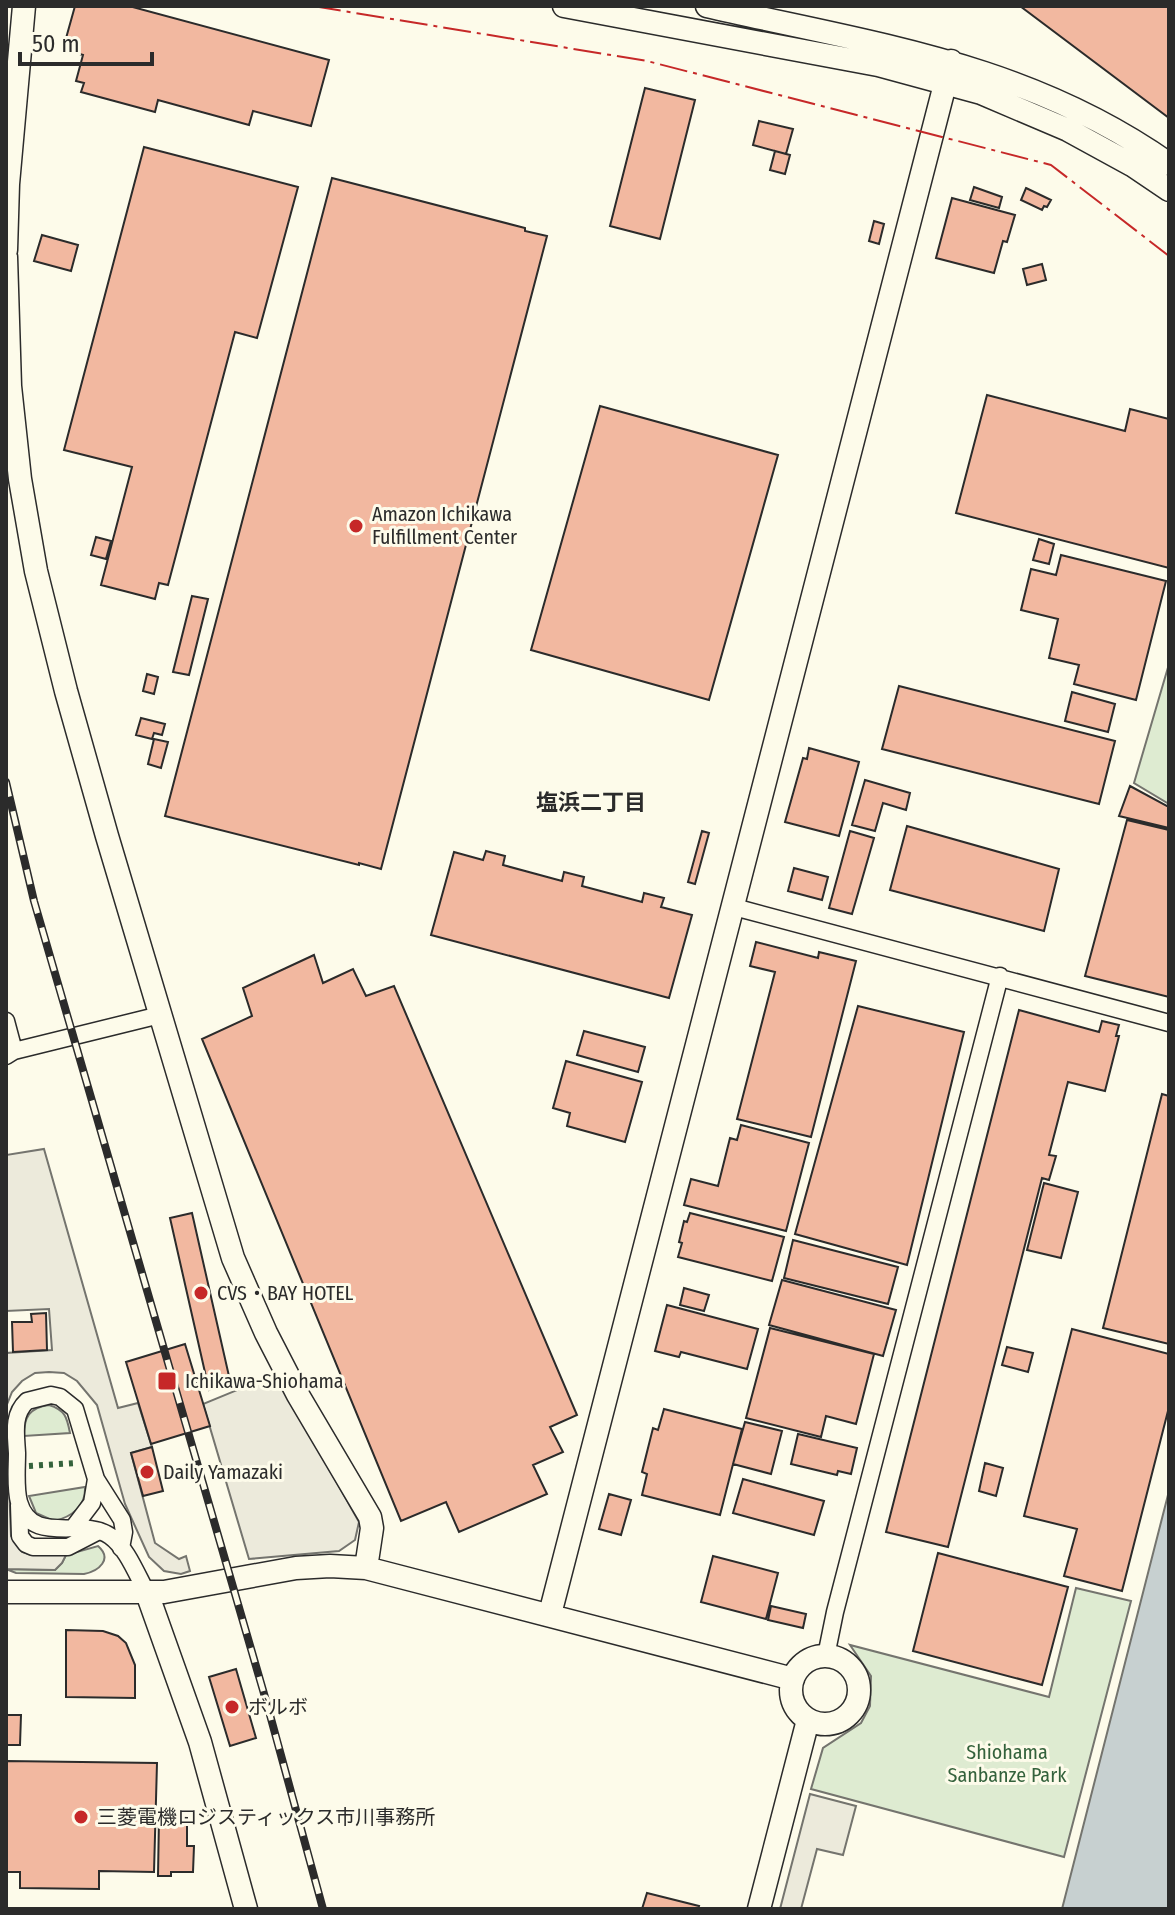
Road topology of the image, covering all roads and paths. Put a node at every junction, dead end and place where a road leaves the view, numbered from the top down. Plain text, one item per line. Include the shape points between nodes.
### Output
1 (24, 6) edge
2 (564, 6) edge
3 (707, 6) edge
4 (621, 11) edge
5 (750, 16) junction
6 (831, 33) junction
7 (745, 40) junction
8 (826, 55) junction
9 (948, 72) junction
10 (1169, 164) edge
11 (1169, 190) edge
12 (6, 250) edge
13 (6, 257) edge
14 (734, 907) junction
15 (1000, 976) junction
16 (160, 1015) junction
17 (6, 1021) edge
18 (1169, 1023) edge
19 (10, 1054) edge
20 (96, 1479) junction
21 (19, 1502) junction
22 (73, 1528) junction
23 (99, 1531) junction
24 (121, 1548) junction
25 (366, 1568) junction
26 (6, 1592) edge
27 (147, 1593) junction
28 (550, 1614) junction
29 (826, 1656) junction
30 (793, 1679) junction
31 (808, 1720) junction
32 (246, 1909) edge
33 (759, 1909) edge

1 - 12 street
2 - 4 street
3 - 5 street
4 - 7 street
5 - 6 street
5 - 7 street
6 - 8 street
6 - 9 street via 910,49
7 - 8 street
8 - 9 street via 909,71
9 - 10 street via 1019,84 1078,109
9 - 11 street via 981,93 1068,130
9 - 14 street
13 - 16 street via 10,386 36,571
14 - 15 street
14 - 28 street
15 - 18 street
15 - 29 street
16 - 19 street
16 - 25 street via 222,1225 249,1295 298,1395 370,1517
17 - 19 street
20 - 21 street via 75,1409 60,1397 33,1398 16,1416
20 - 22 street via 92,1503
20 - 24 street via 122,1520
21 - 22 street via 39,1526
21 - 23 street via 20,1536 33,1547 68,1547
22 - 23 street
23 - 24 street
24 - 27 street
25 - 27 street via 296,1568
25 - 28 street
26 - 27 street
27 - 32 street via 200,1742
28 - 30 street
29 - 30 street via 806,1662
29 - 31 street via 847,1663 859,1693 841,1720
30 - 31 street via 795,1706
31 - 33 street

